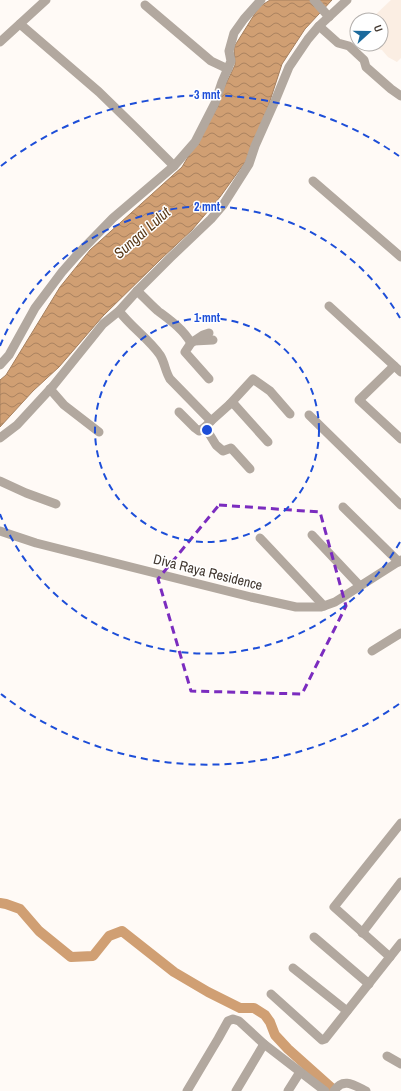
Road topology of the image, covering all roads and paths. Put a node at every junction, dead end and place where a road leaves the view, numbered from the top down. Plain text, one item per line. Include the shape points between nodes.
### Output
1 (46, 0) edge
2 (260, 0) edge
3 (314, 0) edge
4 (347, 0) edge
5 (145, 5) dead end
6 (327, 15) junction
7 (20, 24) junction
8 (319, 26) junction
9 (0, 42) edge
10 (228, 69) junction
11 (401, 96) edge
12 (174, 166) junction
13 (313, 181) dead end
14 (401, 257) edge
15 (137, 291) junction
16 (329, 306) dead end
17 (119, 311) junction
18 (211, 336) dead end
19 (192, 342) junction
20 (0, 365) edge
21 (394, 366) junction
22 (401, 372) edge
23 (209, 379) dead end
24 (50, 389) junction
25 (230, 404) junction
26 (179, 412) dead end
27 (290, 414) dead end
28 (309, 415) dead end
29 (208, 424) junction
30 (99, 432) dead end
31 (0, 438) edge
32 (401, 439) edge
33 (268, 442) dead end
34 (250, 469) dead end
35 (0, 481) edge
36 (56, 504) dead end
37 (401, 505) edge
38 (343, 507) dead end
39 (0, 531) edge
40 (312, 535) dead end
41 (260, 538) dead end
42 (400, 561) edge
43 (360, 586) junction
44 (324, 606) junction
45 (401, 633) edge
46 (372, 651) dead end
47 (401, 823) edge
48 (401, 882) edge
49 (362, 933) junction
50 (314, 937) dead end
51 (401, 943) edge
52 (390, 957) junction
53 (293, 968) dead end
54 (369, 984) junction
55 (271, 994) dead end
56 (347, 1011) junction
57 (264, 1044) junction
58 (387, 1056) dead end
59 (401, 1064) edge
60 (300, 1072) junction
61 (336, 1089) edge
62 (187, 1091) edge
63 (236, 1091) edge
64 (288, 1091) edge
65 (325, 1091) edge
66 (366, 1091) edge

1 - 7 street
2 - 10 street via 234,33
3 - 6 street
4 - 6 street
5 - 10 street via 211,61
6 - 8 street
7 - 9 street
7 - 12 street via 99,92
8 - 11 street via 338,43 349,46 364,60 366,67
8 - 15 street via 289,67 248,164 223,205
10 - 12 street via 195,142
12 - 20 street via 113,218 76,255 35,308 9,355
13 - 14 street
15 - 17 street
15 - 19 street
16 - 21 street
17 - 24 street via 103,324
17 - 29 street via 151,344 160,356 170,379
18 - 19 street
19 - 23 street via 185,352
21 - 22 street
21 - 32 street via 359,400
24 - 30 street via 64,405
24 - 31 street via 17,425
25 - 27 street via 253,379 270,391
25 - 29 street
25 - 33 street via 233,403
26 - 29 street via 199,431
28 - 37 street
29 - 34 street via 216,445 223,451 231,448
35 - 36 street
38 - 42 street
39 - 44 street, Diva Raya Residence via 131,568 251,597 296,607
40 - 43 street
41 - 44 street
42 - 43 street, Diva Raya Residence
43 - 44 street, Diva Raya Residence
45 - 46 street
47 - 49 street via 334,907
48 - 49 street
49 - 52 street
50 - 54 street
51 - 52 street
52 - 54 street
53 - 56 street
54 - 56 street
55 - 56 street via 322,1040 326,1039
57 - 60 street
57 - 62 street via 239,1021 228,1021
57 - 63 street
58 - 59 street
60 - 64 street
60 - 65 street
61 - 66 street via 343,1083

